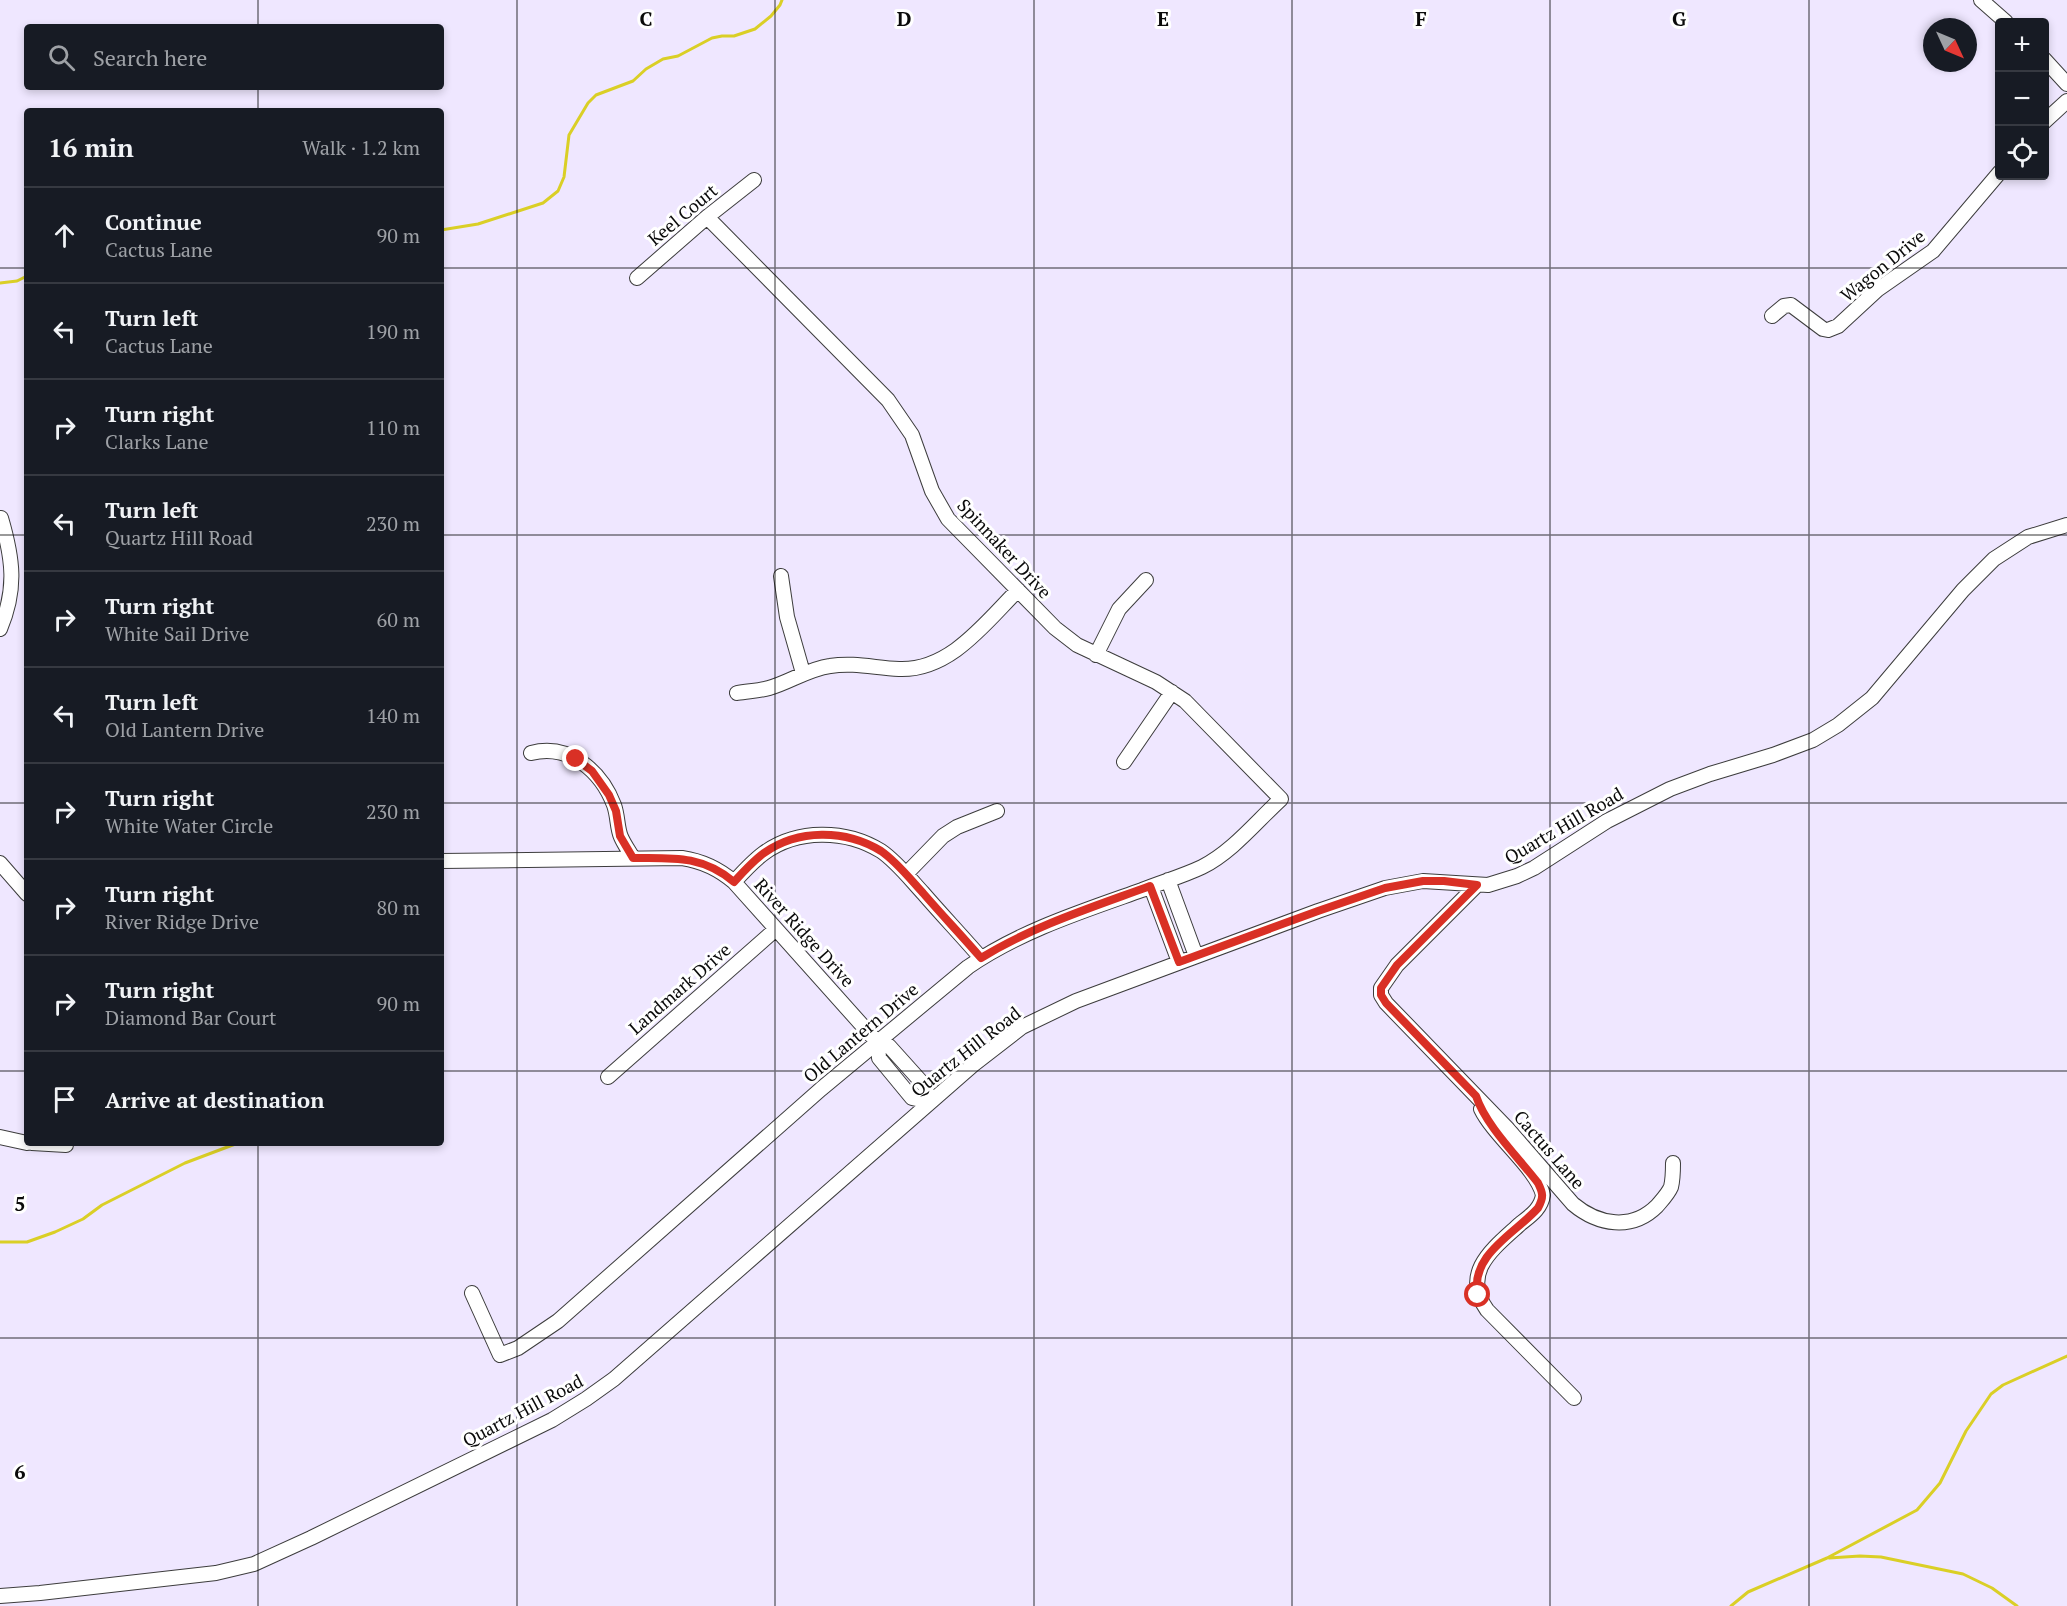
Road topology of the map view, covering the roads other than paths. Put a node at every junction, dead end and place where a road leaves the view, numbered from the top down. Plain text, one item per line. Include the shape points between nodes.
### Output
1 (1981, 0) edge
2 (2001, 18) edge
3 (2049, 64) edge
4 (2067, 84) edge
5 (2067, 101) edge
6 (2049, 117) edge
7 (1995, 178) edge
8 (754, 180) dead end
9 (707, 217) junction
10 (636, 278) dead end
11 (1772, 316) dead end
12 (1, 518) edge
13 (2067, 525) edge
14 (781, 576) dead end
15 (1146, 580) dead end
16 (1018, 590) junction
17 (0, 629) edge
18 (1096, 655) junction
19 (803, 673) junction
20 (1172, 692) junction
21 (737, 693) dead end
22 (531, 753) dead end
23 (1124, 762) dead end
24 (1281, 799) joint
25 (997, 811) dead end
26 (633, 858) junction
27 (444, 861) edge
28 (0, 863) edge
29 (906, 874) junction
30 (1168, 880) junction
31 (734, 882) junction
32 (1477, 885) junction
33 (1150, 886) junction
34 (24, 891) edge
35 (776, 929) junction
36 (1196, 956) junction
37 (981, 958) junction
38 (1179, 962) junction
39 (878, 1043) junction
40 (608, 1077) dead end
41 (1476, 1096) junction
42 (930, 1102) junction
43 (0, 1137) edge
44 (24, 1142) edge
45 (1673, 1163) dead end
46 (472, 1293) dead end
47 (1574, 1398) dead end
48 (0, 1596) edge

1 - 2 street
3 - 4 street
5 - 6 street
7 - 11 street, Wagon Drive via 1933,250 1876,290 1838,326 1822,328 1791,305
8 - 9 street, Keel Court
9 - 10 street, Keel Court
9 - 16 street, Spinnaker Drive via 888,400 912,435 932,491 948,519
12 - 17 street via 12,573 9,605
13 - 32 street, Quartz Hill Road via 2022,539 1994,559 1872,698 1825,734 1670,789 1607,821 1528,871 1497,883
14 - 19 street via 787,617
15 - 18 street via 1119,609
16 - 18 street, Spinnaker Drive via 1066,638
16 - 19 street via 952,653 927,666 897,669 844,664
18 - 20 street, Spinnaker Drive
19 - 21 street via 768,688
20 - 23 street
20 - 24 street, Spinnaker Drive
22 - 26 street via 552,750 569,754 592,771 613,802 620,836
24 - 30 street, Old Lantern Drive via 1221,855
25 - 29 street via 943,836
26 - 27 street, River Ridge Drive
26 - 31 street, River Ridge Drive via 691,860
28 - 34 street
29 - 31 street via 885,854 862,843 806,835 765,852
29 - 37 street
30 - 33 street, Old Lantern Drive
30 - 36 street
31 - 35 street, River Ridge Drive
32 - 36 street, Quartz Hill Road via 1423,881 1385,888
32 - 41 street, Cactus Lane via 1397,965 1380,991 1386,1003
33 - 37 street, Old Lantern Drive via 1026,934
33 - 38 street
35 - 39 street, River Ridge Drive
35 - 40 street, Landmark Drive
36 - 38 street, Quartz Hill Road
37 - 39 street, Old Lantern Drive
38 - 42 street, Quartz Hill Road via 1035,1020 987,1053
39 - 42 street, River Ridge Drive via 889,1046 911,1070 925,1086
39 - 46 street, Old Lantern Drive via 558,1321 518,1348 500,1355
41 - 45 street, Cactus Lane via 1573,1204 1596,1218 1626,1223 1650,1212 1668,1192
41 - 47 street, Cactus Lane via 1486,1119 1538,1183 1543,1195 1535,1211 1483,1261 1477,1279 1478,1295 1486,1310
42 - 48 street, Quartz Hill Road via 614,1379 552,1420 254,1564 216,1573
43 - 44 street

